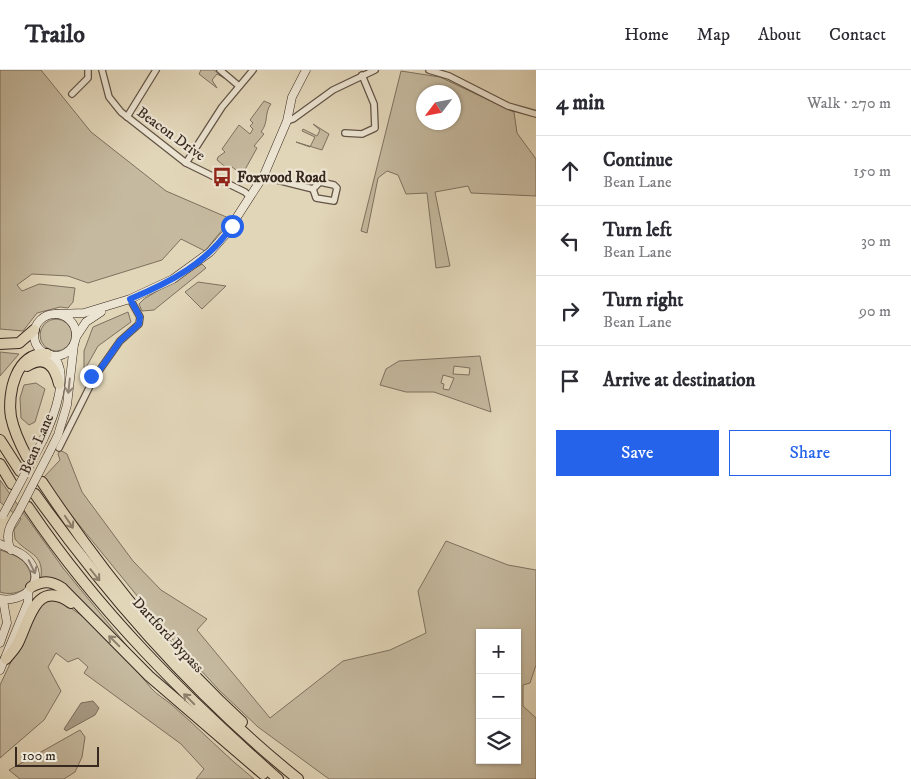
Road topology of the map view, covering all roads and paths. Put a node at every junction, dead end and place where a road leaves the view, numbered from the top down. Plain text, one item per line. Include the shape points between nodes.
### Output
1 (88, 70) edge
2 (102, 70) edge
3 (156, 70) edge
4 (220, 70) edge
5 (253, 70) edge
6 (306, 70) edge
7 (375, 70) edge
8 (429, 70) edge
9 (362, 75) junction
10 (239, 86) junction
11 (72, 94) dead end
12 (536, 114) edge
13 (127, 117) junction
14 (287, 120) junction
15 (345, 133) dead end
16 (186, 164) junction
17 (264, 175) junction
18 (313, 189) junction
19 (249, 196) junction
20 (130, 299) junction
21 (109, 307) junction
22 (56, 314) junction
23 (34, 330) junction
24 (75, 340) junction
25 (0, 344) edge
26 (49, 354) junction
27 (18, 373) junction
28 (87, 374) dead end
29 (94, 378) junction
30 (60, 384) junction
31 (0, 440) edge
32 (62, 448) dead end
33 (27, 457) dead end
34 (0, 464) edge
35 (20, 471) dead end
36 (42, 482) dead end
37 (12, 484) dead end
38 (35, 494) dead end
39 (28, 507) dead end
40 (2, 518) edge
41 (0, 544) edge
42 (11, 550) junction
43 (30, 589) junction
44 (1, 599) edge
45 (79, 606) junction
46 (0, 643) edge
47 (6, 659) junction
48 (0, 670) edge
49 (285, 768) junction
50 (270, 779) edge
51 (278, 779) edge
52 (298, 779) edge

1 - 11 street via 88,78
2 - 13 street, Beacon Drive via 109,97
3 - 13 street
4 - 10 street
5 - 10 street
6 - 14 main road via 292,97
7 - 9 street
8 - 12 street via 449,76 508,106
9 - 14 street
9 - 15 street via 374,104 374,128 362,134
10 - 16 street
13 - 16 street, Beacon Drive
14 - 17 main road
16 - 19 street, Beacon Drive
17 - 18 street
17 - 19 main road
18 - 18 street via 320,182 334,185 338,192 330,202 316,198
19 - 20 main road via 226,234 204,258 164,284
20 - 21 main road
20 - 29 street, Bean Lane via 140,317 139,324 120,341
21 - 22 main road via 82,314
21 - 24 main road via 87,321
22 - 23 main road via 43,318
22 - 24 main road via 71,321
23 - 25 highway via 19,343
23 - 26 main road via 38,346
24 - 26 main road via 63,354
24 -> 42 main road, Bean Lane, bridge via 67,405 58,435 8,532
26 - 27 highway via 28,360
26 - 30 main road, Bean Lane via 60,368
27 - 30 highway via 31,364 45,363 56,371
27 - 33 highway via 12,391 11,413
28 - 29 street
29 - 32 street, Bean Lane
30 - 40 main road, Bean Lane, bridge via 43,440
31 - 35 highway
34 - 37 highway
36 -> 49 highway via 95,558 160,637 269,747
38 -> 49 highway, Dartford Bypass via 76,550 155,646 215,707
51 -> 39 highway, Dartford Bypass via 207,717 138,646
41 - 42 main road
42 -> 43 main road via 25,556 32,565 35,575
43 - 44 main road via 19,599
43 - 45 highway via 42,582 52,582
43 - 47 main road
44 - 46 main road via 7,623
45 - 47 highway via 58,596 39,601 30,612 17,645
50 -> 45 highway via 225,744 149,676
47 - 48 main road
49 - 52 highway, Dartford Bypass

